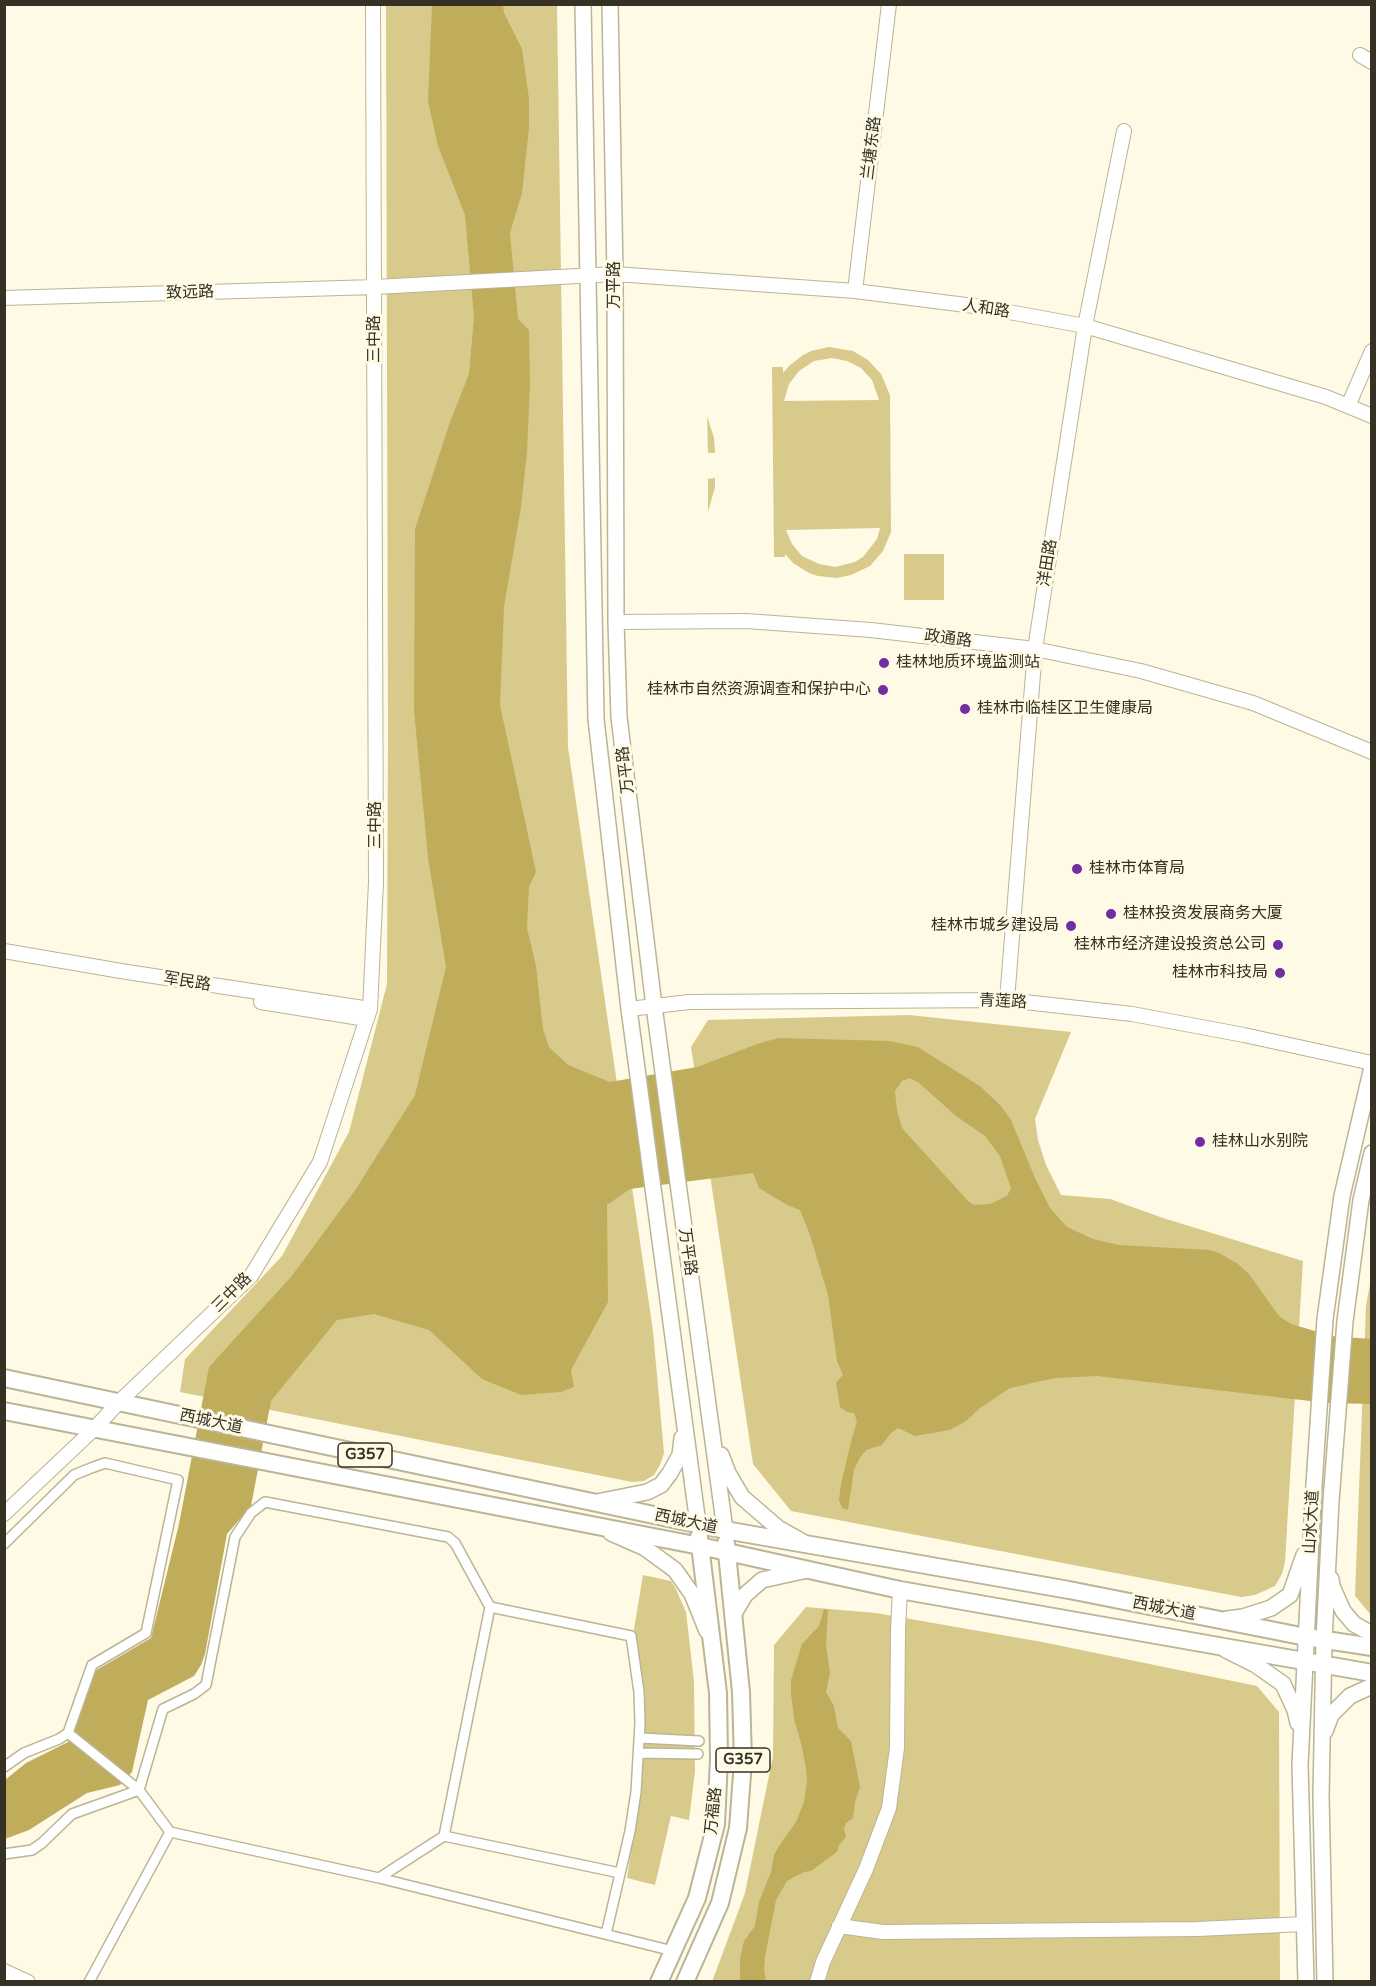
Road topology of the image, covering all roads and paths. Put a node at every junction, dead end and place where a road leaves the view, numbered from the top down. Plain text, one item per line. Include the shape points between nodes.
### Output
1 (373, 4) edge
2 (583, 4) edge
3 (610, 4) edge
4 (889, 4) edge
5 (1124, 131) dead end
6 (615, 274) junction
7 (587, 275) junction
8 (375, 287) junction
9 (855, 291) junction
10 (4, 298) edge
11 (1085, 326) junction
12 (1371, 351) edge
13 (1348, 406) junction
14 (1371, 416) edge
15 (616, 622) junction
16 (1035, 649) junction
17 (1371, 752) edge
18 (4, 951) edge
19 (4, 960) edge
20 (1007, 1000) junction
21 (654, 1006) junction
22 (629, 1009) junction
23 (368, 1014) junction
24 (1371, 1065) edge
25 (1371, 1153) edge
26 (4, 1378) edge
27 (118, 1403) junction
28 (4, 1411) edge
29 (684, 1423) junction
30 (94, 1429) junction
31 (712, 1432) junction
32 (593, 1502) junction
33 (4, 1514) edge
34 (698, 1524) junction
35 (597, 1527) junction
36 (725, 1530) junction
37 (1311, 1535) junction
38 (4, 1544) edge
39 (809, 1545) junction
40 (700, 1546) junction
41 (726, 1552) junction
42 (1328, 1557) junction
43 (807, 1570) junction
44 (905, 1591) junction
45 (490, 1606) junction
46 (733, 1616) junction
47 (1221, 1620) junction
48 (1371, 1634) edge
49 (1306, 1637) junction
50 (1324, 1640) junction
51 (712, 1643) junction
52 (1221, 1647) junction
53 (1371, 1647) edge
54 (1305, 1661) junction
55 (1324, 1665) junction
56 (1371, 1673) edge
57 (1371, 1686) edge
58 (68, 1733) junction
59 (1322, 1736) junction
60 (1301, 1737) junction
61 (640, 1738) junction
62 (699, 1741) dead end
63 (639, 1753) junction
64 (698, 1754) dead end
65 (4, 1767) edge
66 (139, 1790) junction
67 (170, 1832) junction
68 (444, 1836) junction
69 (4, 1854) edge
70 (620, 1873) junction
71 (379, 1878) junction
72 (1304, 1924) junction
73 (842, 1926) junction
74 (606, 1934) junction
75 (673, 1951) junction
76 (4, 1971) edge
77 (28, 1982) edge
78 (89, 1982) edge
79 (659, 1982) edge
80 (685, 1982) edge
81 (816, 1982) edge
82 (822, 1982) edge
83 (1306, 1982) edge
84 (1325, 1982) edge

1 - 8 street, 三中路
2 - 7 main road, 万平路
3 - 6 main road, 万平路
4 - 9 street, 兰塘东路
5 - 11 street, 洋田路
6 - 7 street, 人和路
6 - 9 street, 人和路
6 - 15 main road, 万平路
7 - 8 street, 致远路
7 - 22 main road, 万平路 via 596,719
8 - 10 street, 致远路
8 - 23 street, 三中路 via 376,882
9 - 11 street, 人和路 via 982,307
11 - 13 street, 人和路
11 - 16 street, 洋田路
12 - 13 street
13 - 14 street, 人和路
15 - 16 street, 政通路 via 746,621 871,630
15 - 21 main road, 万平路 via 620,717
16 - 17 street, 政通路 via 1141,671 1253,703
16 - 20 street, 洋田路
18 - 23 street, 军民路
19 - 23 street, 军民路
20 - 21 street, 青莲路 via 689,1002
20 - 24 street, 青莲路 via 1132,1014
21 - 22 street, 青莲路
21 - 31 main road, 万平路
22 - 29 main road, 万平路
23 - 27 street, 三中路 via 320,1162 251,1276
24 - 37 main road, 山水大道 via 1342,1196 1325,1319
25 - 42 main road, 山水大道 via 1345,1321
26 - 27 highway, 西城大道 / G357
27 - 30 street, 三中路
27 - 32 highway, 西城大道 / G357
28 - 30 highway, 西城大道 / G357
29 - 32 main road via 680,1455 661,1485 647,1492
29 - 34 main road, 万平路
30 - 33 street, 三中路
30 - 35 highway, 西城大道 / G357
31 - 36 main road, 万平路
31 - 39 main road via 742,1497 778,1528
32 - 34 highway, 西城大道 / G357
34 - 36 highway, 西城大道 / G357
34 - 40 highway, 万福路 / G357
35 - 40 highway, 西城大道 / G357
35 - 51 main road via 645,1548 675,1570 692,1594
36 - 39 highway, 西城大道
36 - 41 highway, 万福路 / G357
37 - 47 main road via 1290,1594 1271,1608
37 - 49 main road, 山水大道
38 - 58 street via 74,1475 91,1468 105,1463 178,1480 146,1633 92,1665
39 - 47 highway, 西城大道
40 - 41 highway, 西城大道 / G357
40 - 51 highway, 万福路 / G357
41 - 43 highway, 西城大道
41 - 46 highway, 万福路 / G357
42 - 48 main road via 1332,1586 1343,1611 1354,1624
42 - 50 main road, 山水大道
43 - 44 highway, 西城大道
43 - 46 main road via 762,1581 745,1595
44 - 52 highway, 西城大道
44 - 73 street via 898,1630 897,1748 889,1808
45 - 61 street via 631,1636 639,1692
45 - 66 street via 448,1537 265,1502 251,1513 235,1537 206,1685 163,1709
45 - 68 street
46 - 80 highway, 万福路 / G357 via 741,1715 738,1828 720,1903
47 - 49 highway, 西城大道
49 - 50 highway, 西城大道
49 - 54 main road, 山水大道
50 - 53 highway, 西城大道
50 - 55 main road, 山水大道
51 - 75 highway, 万福路 / G357 via 719,1737 716,1824 697,1898
52 - 54 highway, 西城大道
52 - 60 main road via 1283,1684 1295,1710
54 - 55 highway, 西城大道
54 - 60 main road, 山水大道
55 - 56 highway, 西城大道
55 - 59 main road, 山水大道
57 - 59 main road via 1350,1696 1331,1715
58 - 65 street via 24,1752
58 - 66 street
59 - 84 main road, 山水大道
60 - 72 main road, 山水大道
61 - 62 street
61 - 63 street
63 - 64 street
63 - 70 street via 633,1813
66 - 67 street
66 - 69 street via 72,1814 32,1850
67 - 71 street
67 - 78 street
68 - 70 street
68 - 71 street
70 - 74 street
71 - 74 street
72 - 73 street via 883,1932
72 - 83 main road, 山水大道
73 - 81 street
73 - 82 street
74 - 75 street
75 - 79 highway, 万福路 / G357
76 - 77 street

